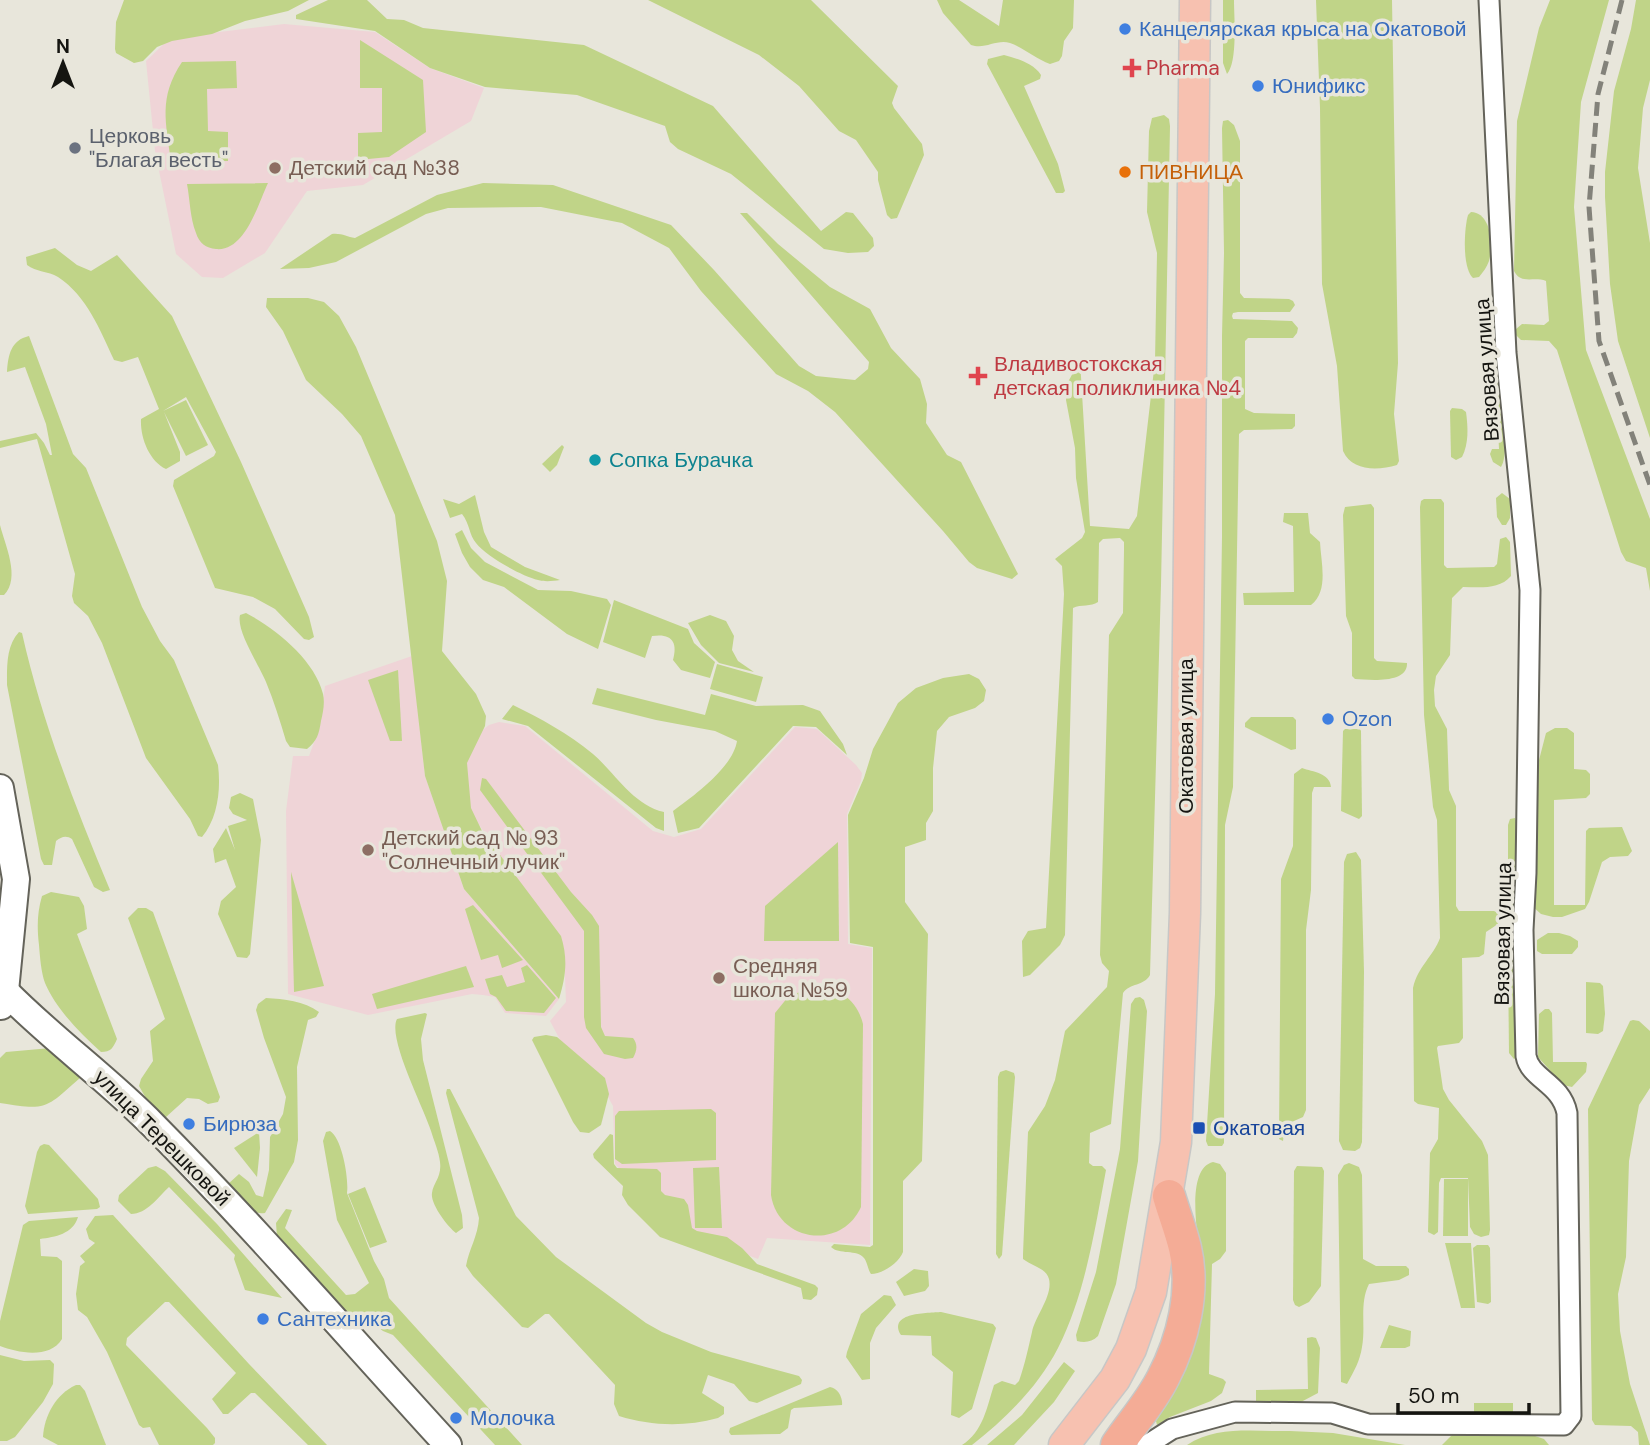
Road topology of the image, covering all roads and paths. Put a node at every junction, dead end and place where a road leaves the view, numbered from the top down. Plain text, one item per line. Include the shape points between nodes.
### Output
1 (1195, 0) edge
2 (1489, 0) edge
3 (0, 788) edge
4 (4, 827) edge
5 (3, 1001) edge
6 (1169, 1196) junction
7 (448, 1445) edge
8 (1064, 1445) edge
9 (1117, 1445) edge
10 (1147, 1445) edge

1 - 6 main road, Окатовая улица via 1185,913 1177,1133
2 - 10 street, Вязовая улица via 1506,353 1530,590 1525,1056 1560,1094 1567,1113 1571,1416 1564,1425 1368,1424 1332,1413 1235,1412 1172,1429
3 - 4 main road, улица Терешковой
4 - 5 main road, улица Терешковой via 16,878
5 - 7 main road, улица Терешковой via 30,1016 142,1114
6 - 8 main road, Окатовая улица via 1151,1292 1131,1349 1115,1379
6 - 9 highway via 1185,1249 1188,1300 1163,1380

